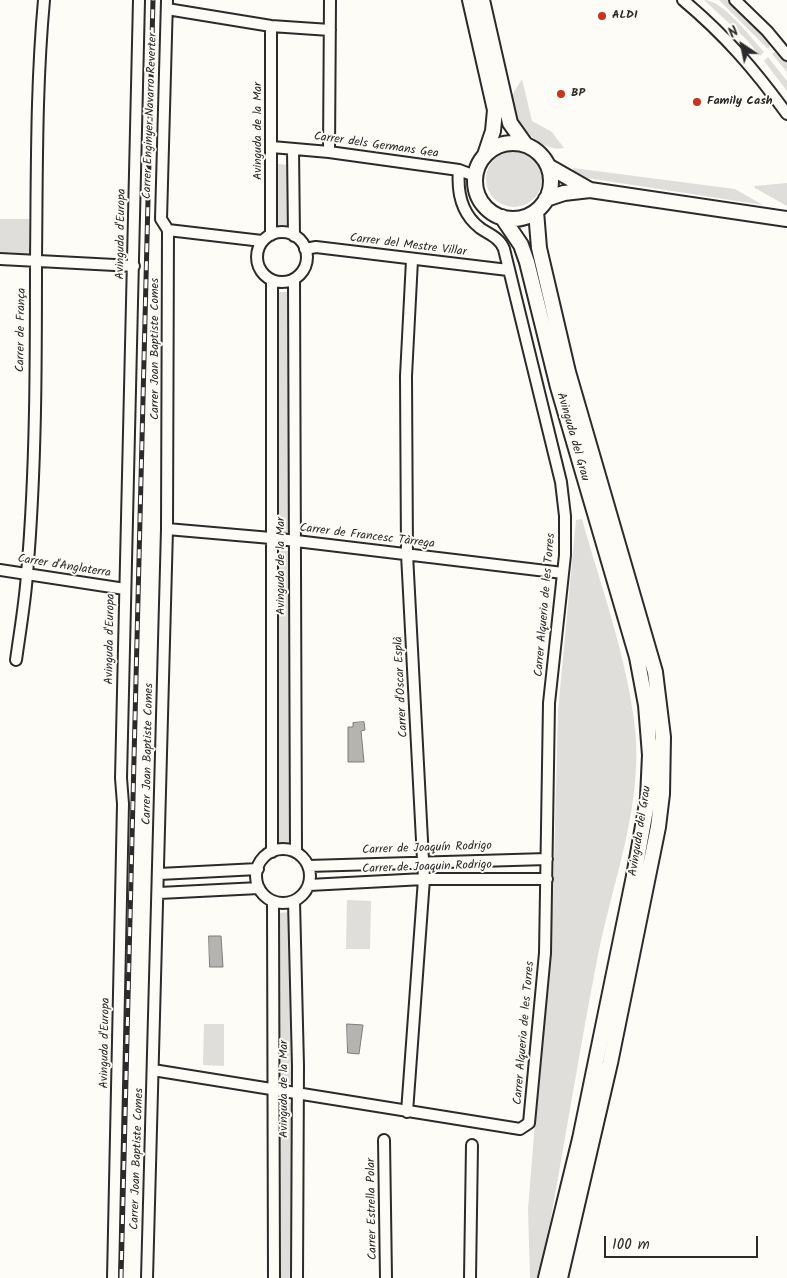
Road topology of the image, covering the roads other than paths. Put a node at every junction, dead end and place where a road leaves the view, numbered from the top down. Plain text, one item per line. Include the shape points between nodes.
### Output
1 (44, 0) edge
2 (139, 0) edge
3 (330, 0) edge
4 (470, 0) edge
5 (482, 0) edge
6 (683, 0) edge
7 (735, 0) edge
8 (167, 4) edge
9 (271, 26) junction
10 (330, 30) junction
11 (787, 55) edge
12 (787, 114) edge
13 (524, 144) junction
14 (272, 147) junction
15 (293, 149) junction
16 (329, 152) junction
17 (485, 155) junction
18 (548, 166) junction
19 (459, 170) junction
20 (475, 176) junction
21 (590, 190) junction
22 (546, 199) junction
23 (536, 211) junction
24 (502, 217) junction
25 (787, 219) edge
26 (168, 230) junction
27 (294, 236) junction
28 (267, 238) junction
29 (305, 249) junction
30 (0, 259) edge
31 (36, 260) junction
32 (412, 260) junction
33 (134, 266) junction
34 (508, 270) junction
35 (294, 279) junction
36 (272, 280) junction
37 (167, 529) junction
38 (271, 538) junction
39 (293, 541) junction
40 (407, 554) junction
41 (0, 570) edge
42 (563, 573) junction
43 (27, 574) junction
44 (125, 589) junction
45 (16, 660) dead end
46 (272, 852) junction
47 (296, 852) junction
48 (547, 859) junction
49 (424, 861) junction
50 (308, 866) junction
51 (258, 869) junction
52 (159, 874) junction
53 (547, 878) junction
54 (424, 879) junction
55 (309, 885) junction
56 (259, 888) junction
57 (159, 893) junction
58 (273, 901) junction
59 (294, 901) junction
60 (153, 1070) junction
61 (273, 1091) junction
62 (298, 1095) junction
63 (406, 1112) junction
64 (384, 1140) dead end
65 (472, 1145) dead end
66 (113, 1278) edge
67 (148, 1278) edge
68 (274, 1278) edge
69 (297, 1278) edge
70 (386, 1278) edge
71 (470, 1278) edge
72 (546, 1278) edge
73 (560, 1278) edge

1 - 31 street, Carrer de França via 35,155
2 - 33 street, Avinguda d'Europa
3 - 10 street
4 - 17 main road via 495,110 493,131
5 - 13 main road via 510,123
6 - 12 street via 752,66
7 - 11 street
8 - 9 street
8 - 26 street, Carrer Enginyer Navarro Reverter via 161,219
9 - 10 street
9 - 14 street, Avinguda de la Mar
10 - 16 street
13 - 17 main road via 503,144
13 - 18 main road via 540,154
14 - 15 street, Carrer dels Germans Gea
14 - 28 street, Avinguda de la Mar
15 - 16 street, Carrer dels Germans Gea
15 - 27 street
16 - 19 street, Carrer dels Germans Gea
17 - 20 main road
18 - 21 main road
18 - 22 main road via 551,179
19 - 20 street, Carrer dels Germans Gea
19 - 34 street via 458,190 465,209 479,227 500,242
20 - 24 main road via 481,201 492,213
21 - 22 main road
21 - 25 main road
22 - 23 main road
23 - 24 main road via 525,216
23 - 73 main road, Avinguda del Grau via 539,248 568,372 655,672 663,737 663,788 658,827 610,1063
24 - 72 main road, Avinguda del Grau via 528,262 558,387 637,657 650,743 648,798 636,867 580,1139
26 - 28 street
26 - 37 street, Carrer Joan Baptiste Comes
27 - 28 street via 282,232
27 - 29 street
28 - 36 street via 257,256 261,270
29 - 32 street, Carrer del Mestre Villar via 316,247
29 - 35 street via 306,263
30 - 31 street
31 - 33 street
31 - 43 street, Carrer de França
32 - 34 street, Carrer del Mestre Villar
32 - 40 street, Carrer d'Oscar Esplà via 406,376
33 - 44 street, Avinguda d'Europa
34 - 42 street, Carrer Alqueria de les Torres via 561,482 566,525
35 - 36 street
35 - 39 street, Avinguda de la Mar
36 - 38 street, Avinguda de la Mar
37 - 38 street, Carrer de Francesc Tàrrega
37 - 52 street, Carrer Joan Baptiste Comes
38 - 39 street, Carrer de Francesc Tàrrega
38 - 46 street, Avinguda de la Mar
39 - 40 street, Carrer de Francesc Tàrrega
39 - 47 street, Avinguda de la Mar
40 - 42 street, Carrer de Francesc Tàrrega
40 - 49 street, Carrer d'Oscar Esplà
41 - 43 street, Carrer d'Anglaterra
42 - 48 street, Carrer Alqueria de les Torres via 549,703
43 - 44 street, Carrer d'Anglaterra
43 - 45 street, Carrer de França
44 - 66 street, Avinguda d'Europa
46 - 47 street
46 - 51 street
47 - 50 street
48 - 49 street, Carrer de Joaquín Rodrigo
48 - 53 street, Carrer Alqueria de les Torres
49 - 50 street, Carrer de Joaquín Rodrigo
49 - 54 street, Carrer d'Oscar Esplà
50 - 55 street
51 - 52 street
51 - 56 street
52 - 57 street, Carrer Joan Baptiste Comes
53 - 54 street, Carrer de Joaquin Rodrigo
53 - 63 street, Carrer Alqueria de les Torres via 542,989 529,1123 520,1129
54 - 55 street, Carrer de Joaquin Rodrigo
54 - 63 street, Carrer d'Oscar Esplà
55 - 59 street
56 - 57 street
56 - 58 street
57 - 60 street, Carrer Joan Baptiste Comes
58 - 59 street
58 - 61 street, Avinguda de la Mar
59 - 62 street, Avinguda de la Mar
60 - 61 street
60 - 67 street, Carrer Joan Baptiste Comes
61 - 62 street
61 - 68 street, Avinguda de la Mar
62 - 63 street
62 - 69 street, Avinguda de la Mar
64 - 70 street, Carrer Estrella Polar
65 - 71 street

